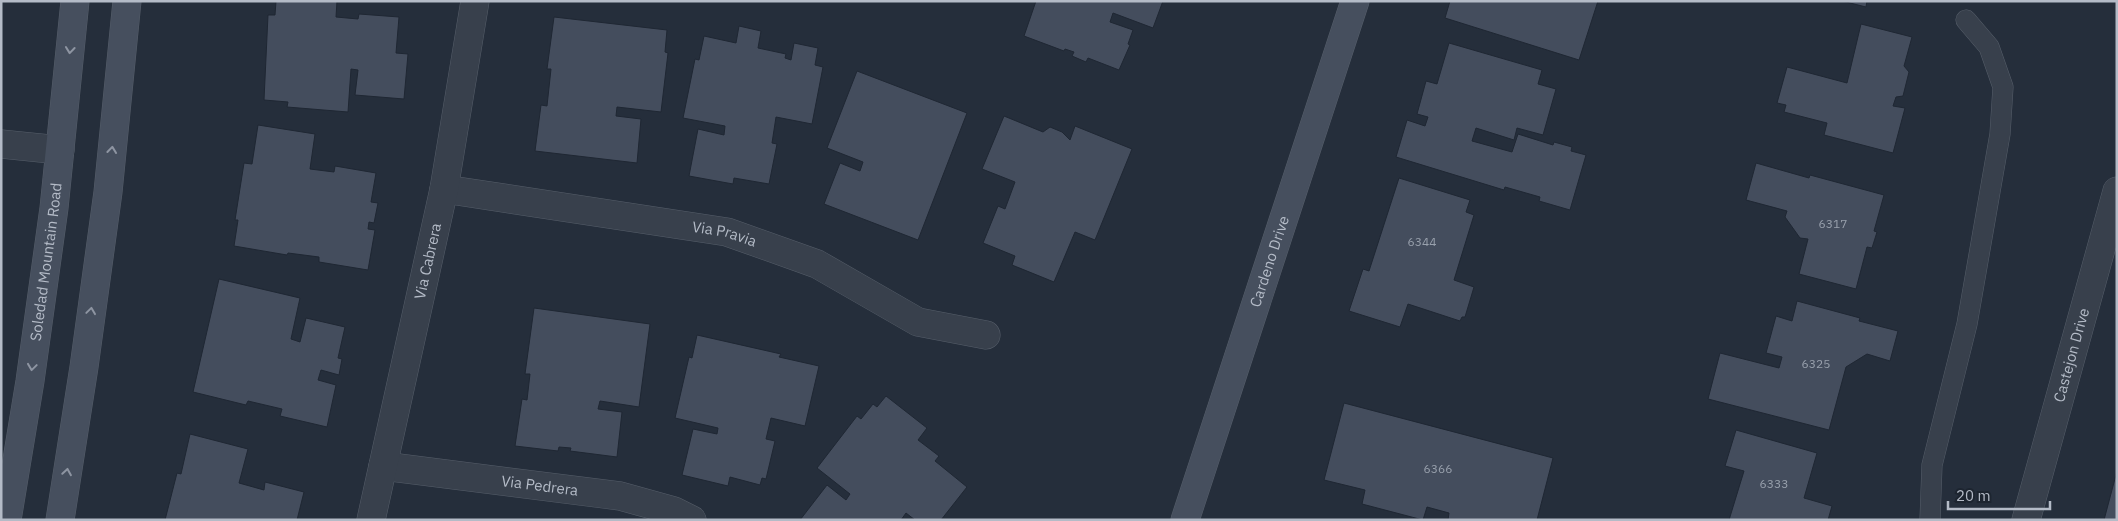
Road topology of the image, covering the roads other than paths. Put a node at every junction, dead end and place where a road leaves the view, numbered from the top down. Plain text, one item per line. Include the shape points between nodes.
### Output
1 (75, 1) edge
2 (127, 1) edge
3 (475, 1) edge
4 (1354, 1) edge
5 (1966, 20) dead end
6 (1, 144) edge
7 (60, 150) junction
8 (444, 189) junction
9 (2115, 204) edge
10 (986, 335) dead end
11 (383, 466) junction
12 (7, 520) edge
13 (60, 520) edge
14 (371, 520) edge
15 (692, 520) edge
16 (1185, 520) edge
17 (1930, 520) edge
18 (2026, 520) edge

1 -> 7 main road, Soledad Mountain Road
13 -> 2 main road via 106,201
3 - 8 street, Via Cabrera
4 - 16 main road, Cardeno Drive
5 - 17 lane via 1989,47 2003,87 2000,134 1967,324 1932,465
6 - 7 street
7 -> 12 main road, Soledad Mountain Road via 31,372
8 - 10 street, Via Pravia via 727,232 817,264 918,322
8 - 11 street, Via Cabrera
9 - 18 street, Castejon Drive
11 - 14 street, Via Cabrera
11 - 15 street, Via Pedrera via 620,496 674,511

